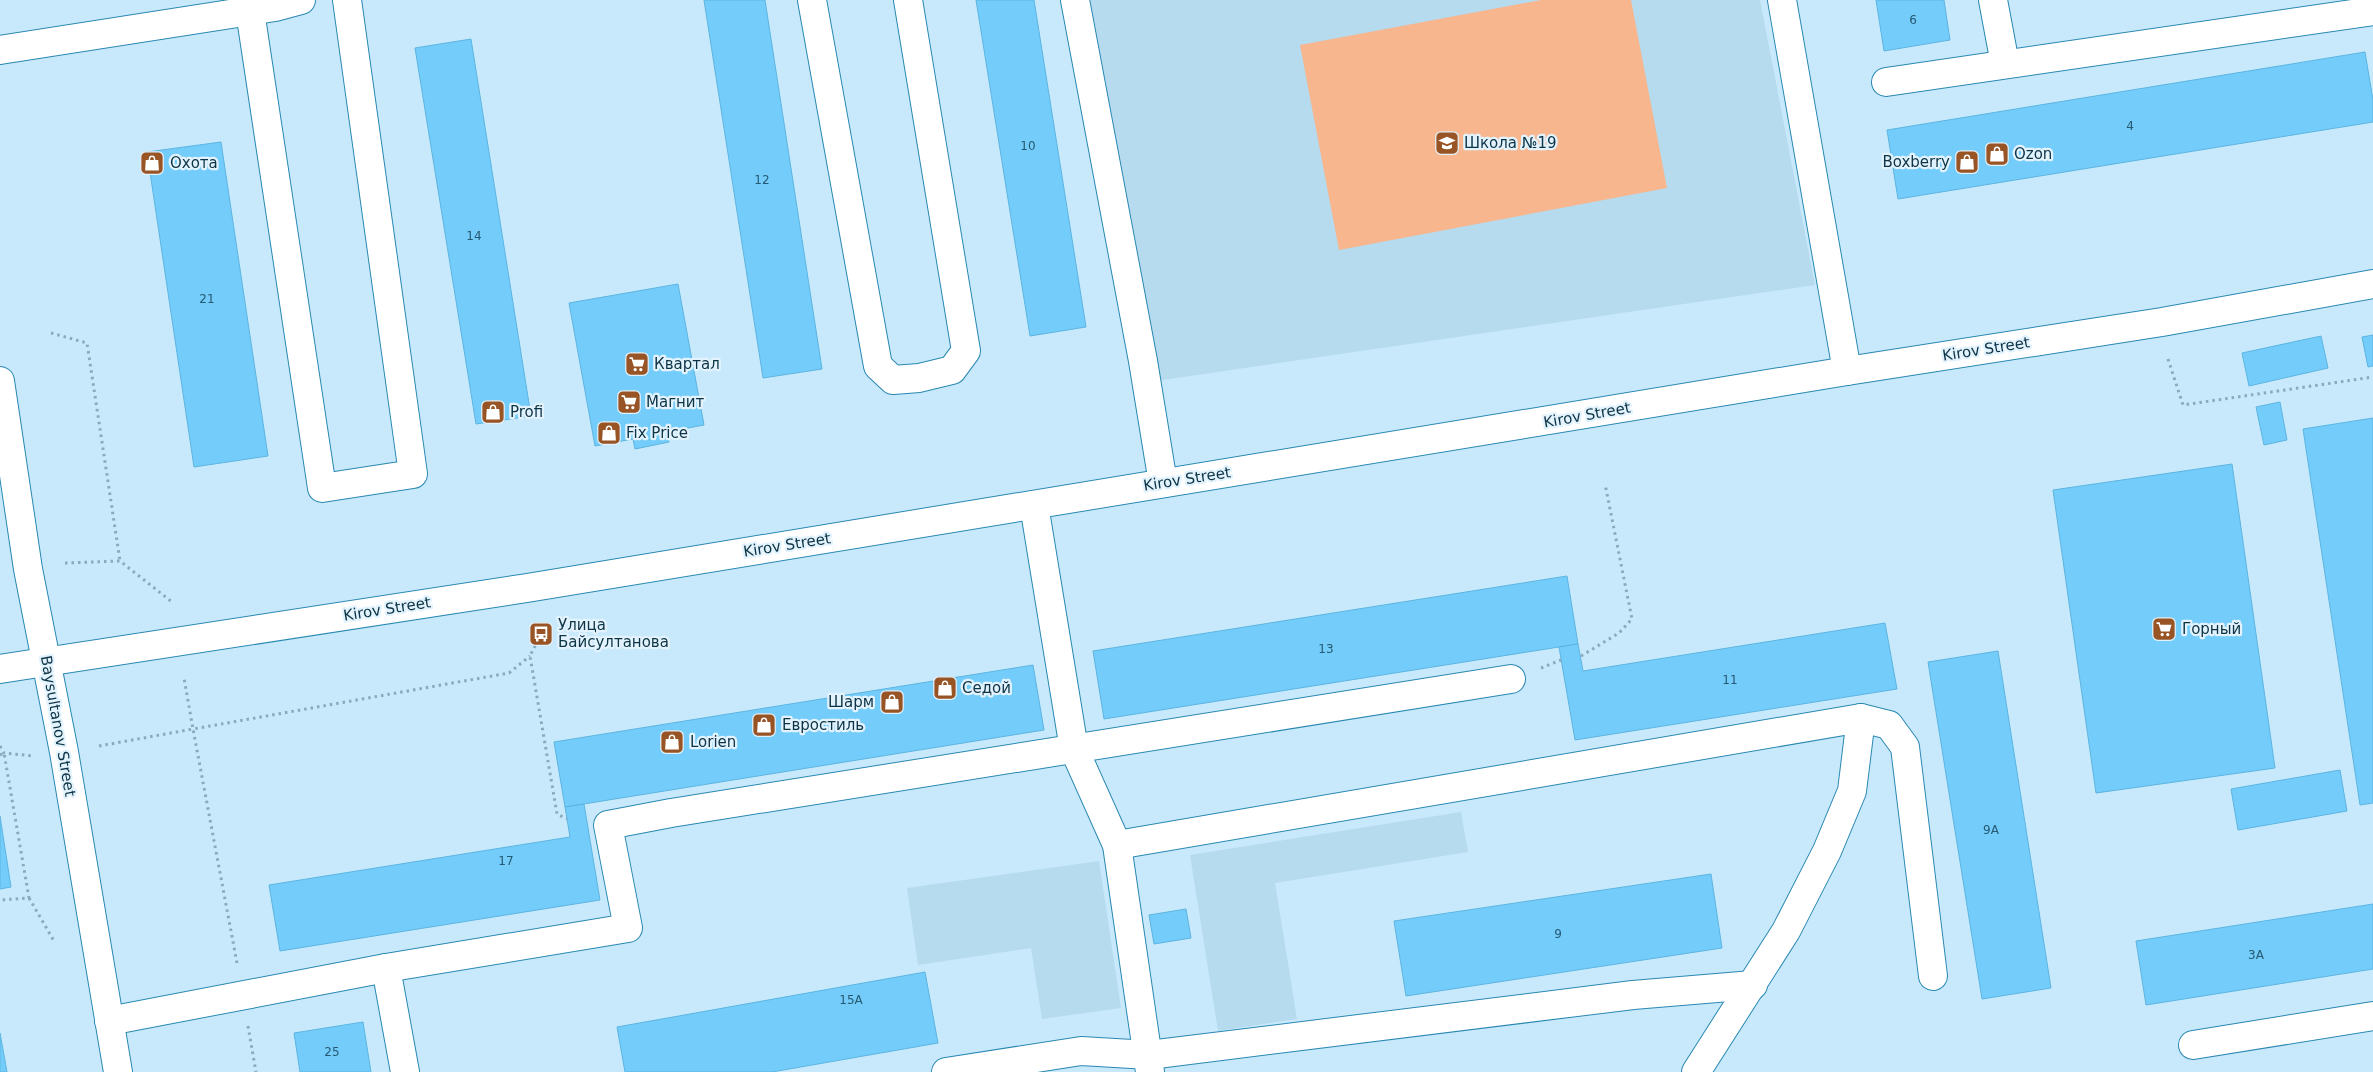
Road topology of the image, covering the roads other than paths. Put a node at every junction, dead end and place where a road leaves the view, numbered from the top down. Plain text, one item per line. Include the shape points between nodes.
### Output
1 (301, 0) edge
2 (347, 0) edge
3 (812, 0) edge
4 (908, 0) edge
5 (1075, 0) edge
6 (1782, 0) edge
7 (1993, 0) edge
8 (240, 8) edge
9 (2373, 11) edge
10 (0, 50) edge
11 (2005, 64) junction
12 (1886, 82) dead end
13 (2373, 284) edge
14 (1847, 371) junction
15 (0, 381) edge
16 (1163, 483) junction
17 (1034, 505) junction
18 (47, 661) junction
19 (0, 669) edge
20 (1511, 679) dead end
21 (1861, 718) junction
22 (1074, 749) junction
23 (1117, 845) junction
24 (386, 968) junction
25 (1933, 976) dead end
26 (1754, 985) junction
27 (2373, 1016) edge
28 (110, 1021) junction
29 (2193, 1045) dead end
30 (1149, 1063) edge
31 (118, 1072) edge
32 (405, 1072) edge
33 (946, 1072) edge
34 (1696, 1072) edge

1 - 8 main road
2 - 8 main road via 413,474 322,488
3 - 4 main road via 878,366 894,380 952,370 966,351
5 - 16 main road
6 - 14 main road
7 - 11 main road
8 - 10 main road
9 - 11 main road
11 - 12 main road
13 - 14 main road, Kirov Street
14 - 16 main road, Kirov Street
15 - 18 main road, Baysultanov Street via 28,569
16 - 17 main road, Kirov Street
17 - 18 main road, Kirov Street via 527,588
17 - 22 main road
18 - 19 main road, Kirov Street
18 - 28 main road, Baysultanov Street
20 - 22 main road
21 - 23 main road
21 - 25 main road via 1889,725 1905,747
21 - 26 main road via 1852,792 1828,851
22 - 23 main road
22 - 24 main road via 671,812 608,825 628,928
23 - 30 main road
24 - 28 main road
24 - 32 main road
26 - 30 main road via 1633,995
26 - 34 main road
27 - 29 main road
28 - 31 main road, Baysultanov Street
30 - 33 main road via 1080,1051

